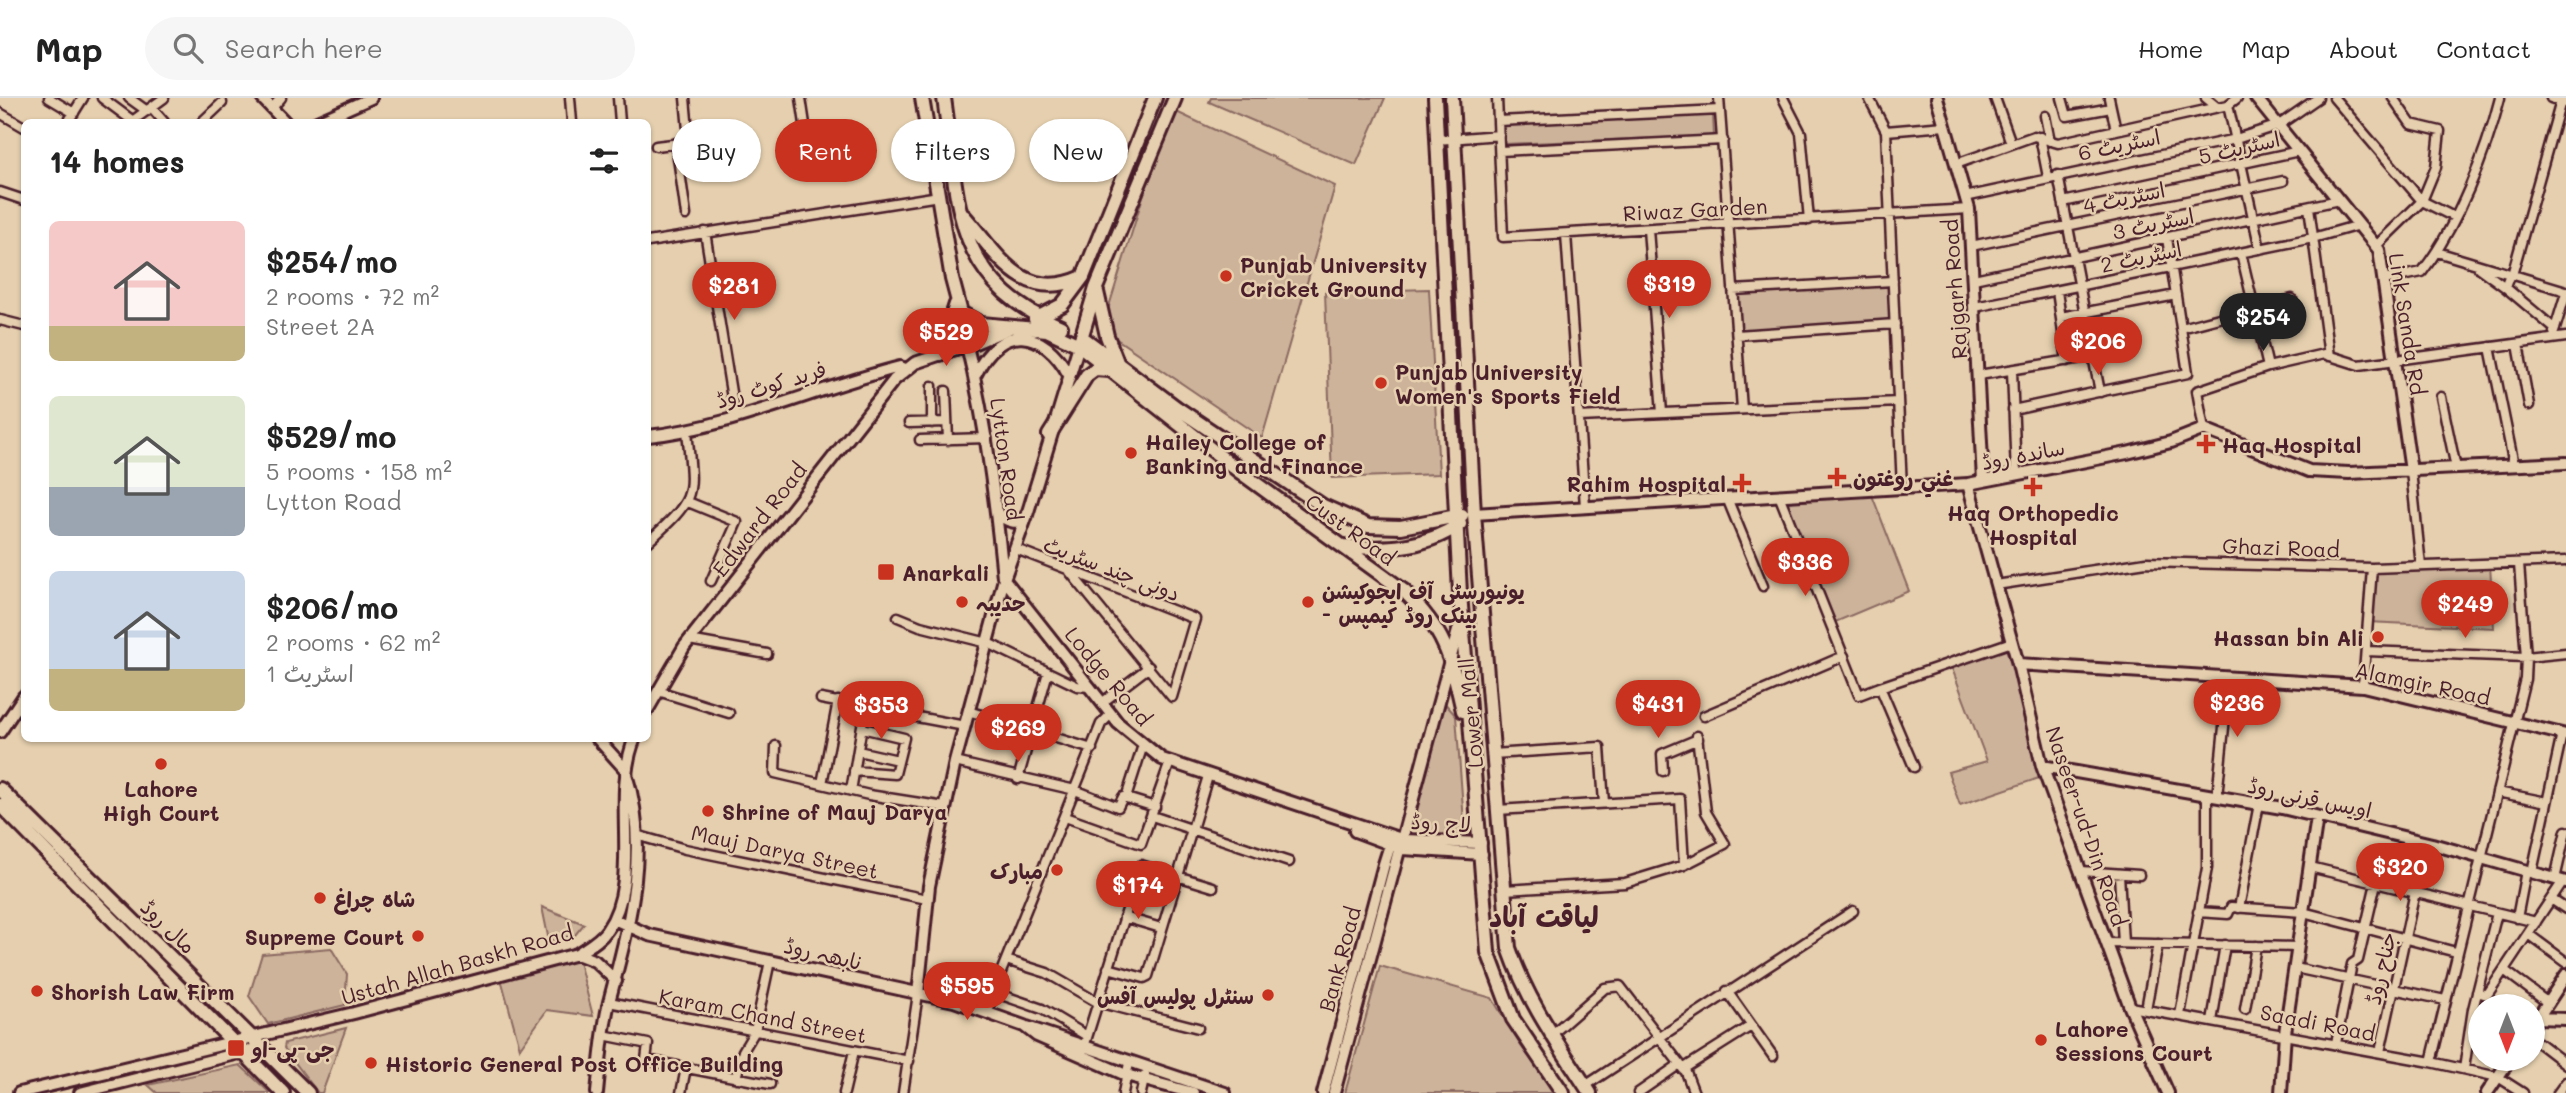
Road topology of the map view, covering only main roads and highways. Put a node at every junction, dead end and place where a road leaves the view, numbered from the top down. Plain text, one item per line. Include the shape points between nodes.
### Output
1 (262, 98) edge
2 (371, 98) edge
3 (922, 98) edge
4 (944, 98) edge
5 (1155, 98) edge
6 (1175, 98) edge
7 (1435, 98) edge
8 (1452, 98) edge
9 (1937, 98) edge
10 (2256, 98) edge
11 (282, 119) edge
12 (324, 119) edge
13 (962, 213) junction
14 (1083, 277) junction
15 (1096, 288) junction
16 (956, 304) junction
17 (1041, 318) junction
18 (1016, 325) junction
19 (1080, 341) junction
20 (968, 345) junction
21 (940, 354) junction
22 (910, 366) junction
23 (1114, 367) junction
24 (975, 374) junction
25 (1069, 375) junction
26 (1049, 435) junction
27 (651, 436) edge
28 (2566, 463) edge
29 (2411, 471) junction
30 (1983, 481) junction
31 (1968, 484) junction
32 (998, 513) junction
33 (1474, 514) junction
34 (1027, 515) junction
35 (1456, 521) junction
36 (1342, 546) junction
37 (1004, 579) junction
38 (1462, 615) junction
39 (1451, 656) junction
40 (2018, 664) junction
41 (21, 700) edge
42 (651, 704) edge
43 (0, 731) edge
44 (2564, 735) edge
45 (601, 742) edge
46 (634, 742) edge
47 (2042, 766) junction
48 (624, 768) junction
49 (1474, 772) junction
50 (2, 800) edge
51 (2317, 817) junction
52 (1396, 844) junction
53 (1482, 849) junction
54 (2562, 880) edge
55 (614, 919) junction
56 (630, 924) junction
57 (577, 954) junction
58 (2566, 975) edge
59 (616, 981) junction
60 (918, 994) junction
61 (2545, 1007) edge
62 (2566, 1019) edge
63 (2545, 1021) edge
64 (1024, 1026) junction
65 (253, 1036) junction
66 (232, 1041) junction
67 (263, 1047) junction
68 (243, 1052) junction
69 (1127, 1069) junction
70 (2502, 1071) edge
71 (1145, 1074) junction
72 (1587, 1089) edge
73 (19, 1093) edge
74 (80, 1093) edge
75 (283, 1093) edge
76 (308, 1093) edge
77 (597, 1093) edge
78 (1193, 1093) edge
79 (1225, 1093) edge
80 (1323, 1093) edge
81 (1334, 1093) edge
82 (1563, 1093) edge
83 (2168, 1093) edge
84 (2281, 1093) edge
85 (2487, 1093) edge

1 - 11 main road
2 - 12 main road
3 - 16 main road
4 - 13 main road, Cust Road
5 - 14 main road
6 - 15 main road
7 - 35 main road, Lower Mall
8 - 33 main road, Lower Mall
9 - 30 main road, Rajgarh Road via 1969,209
10 - 29 main road, Link Sanda Rd via 2376,246
13 - 14 main road via 1026,281 1058,286
13 - 17 main road, Cust Road via 970,246 990,280
14 - 17 main road via 1062,305
15 - 19 main road
15 - 23 main road
16 - 18 main road, Cust Road via 973,321
16 - 20 main road, Lytton Road
16 - 21 main road
17 - 18 main road
17 - 19 main road, Cust Road
18 - 19 main road, Cust Road
18 - 20 main road
19 - 23 main road, Cust Road
19 - 25 main road
20 - 21 main road, فرید کوٹ روڈ
20 - 24 main road, Lytton Road
21 - 22 main road, فرید کوٹ روڈ
22 - 27 main road, فرید کوٹ روڈ via 858,377 687,430
22 - 42 main road, Edward Road via 689,640
23 - 26 main road via 1087,375
23 - 35 main road, Cust Road via 1323,506 1368,526
23 - 36 main road, Cust Road via 1240,472
24 - 25 main road via 996,345 1022,337 1047,345
24 - 32 main road, Lytton Road
25 - 26 main road
26 - 34 main road
28 - 29 main road
29 - 30 main road, ساندہ روڈ via 2309,471 2204,429 2171,442
30 - 31 main road, ساندہ روڈ
31 - 33 main road, ساندہ روڈ
31 - 40 main road, Naseer-ud-Din Road
32 - 34 main road via 1012,522
32 - 37 main road, Lytton Road
33 - 35 main road
33 - 72 main road, Lower Mall via 1509,948 1521,983 1550,1036
34 - 37 main road
35 - 36 main road via 1413,545 1395,549
35 - 38 main road, Lower Mall
36 - 39 main road, Cust Road via 1426,613
37 - 52 main road, Lodge Road via 1111,714 1143,745 1170,762
37 - 60 main road via 945,807 927,899
38 - 39 main road, Bank Road
38 - 49 main road, Lower Mall
39 - 49 main road, Cust Road
39 - 52 main road, Bank Road
40 - 44 main road, Alamgir Road via 2363,686
40 - 47 main road, Naseer-ud-Din Road
41 - 43 main road
45 - 48 main road
46 - 48 main road
47 - 51 main road, اویس قرنی روڈ
47 - 83 main road, Naseer-ud-Din Road via 2130,1007
48 - 55 main road via 623,874
48 - 56 main road via 635,801
49 - 53 main road, Lower Mall
50 - 65 main road, مال روڈ
50 - 66 main road, مال روڈ
51 - 54 main road, اویس قرنی روڈ
51 - 84 main road via 2285,1033
52 - 53 main road, Lodge Road
52 - 80 main road, Bank Road
52 - 81 main road, Bank Road
53 - 82 main road, Lower Mall via 1488,952 1497,982 1513,1019
55 - 56 main road, نابھہ روڈ
55 - 57 main road, Ustah Allah Baskh Road via 600,938
56 - 59 main road
56 - 60 main road, نابھہ روڈ via 649,935
57 - 59 main road via 595,961
57 - 65 main road, Ustah Allah Baskh Road
58 - 61 main road
59 - 77 main road via 603,1035
60 - 64 main road, نابھہ روڈ
62 - 63 main road
64 - 69 main road, نابھہ روڈ via 1037,1036
64 - 69 main road, نابھہ روڈ via 1085,1041
65 - 66 main road, Ustah Allah Baskh Road
65 - 67 main road, مال روڈ
66 - 68 main road, مال روڈ
66 - 73 main road, Ustah Allah Baskh Road
67 - 68 main road
67 - 76 main road, مال روڈ
68 - 74 main road
68 - 75 main road, مال روڈ
69 - 71 main road, نابھہ روڈ
70 - 85 main road
71 - 78 main road, نابھہ روڈ
71 - 79 main road, نابھہ روڈ

